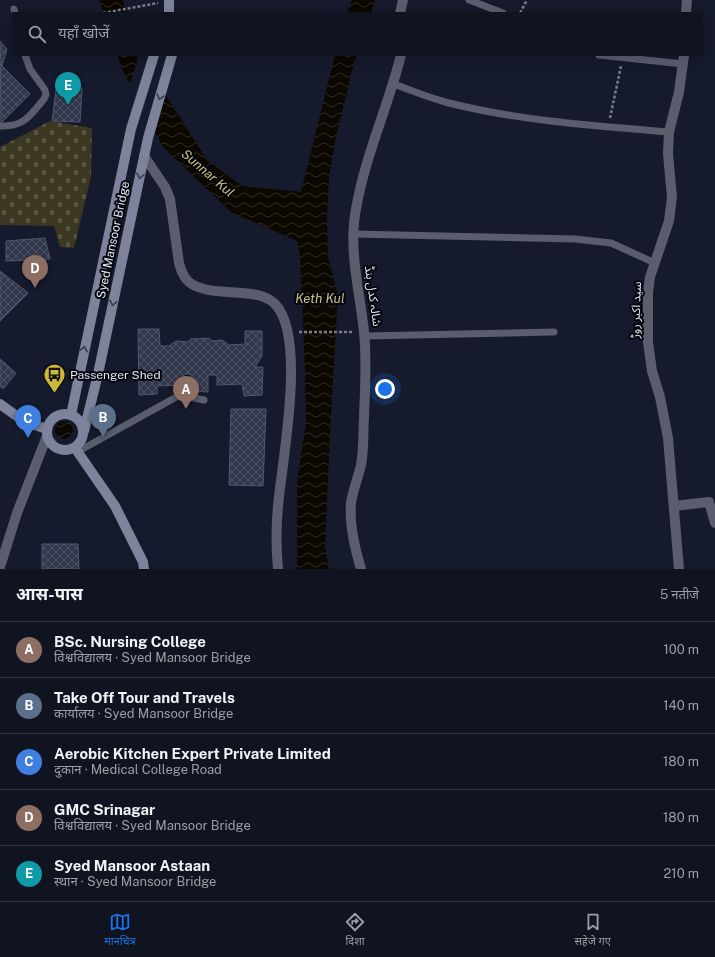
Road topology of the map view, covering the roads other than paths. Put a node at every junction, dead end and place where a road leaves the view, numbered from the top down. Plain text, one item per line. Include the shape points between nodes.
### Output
1 (169, 0) edge
2 (403, 0) edge
3 (469, 0) edge
4 (687, 0) edge
5 (169, 12) edge
6 (400, 12) edge
7 (500, 12) edge
8 (686, 12) edge
9 (25, 56) edge
10 (154, 56) edge
11 (401, 56) edge
12 (608, 56) edge
13 (171, 57) edge
14 (684, 60) edge
15 (394, 84) junction
16 (0, 126) edge
17 (669, 132) junction
18 (144, 156) junction
19 (353, 234) junction
20 (655, 264) junction
21 (554, 332) dead end
22 (365, 336) junction
23 (204, 400) dead end
24 (0, 404) edge
25 (71, 415) junction
26 (84, 431) junction
27 (47, 432) junction
28 (76, 450) junction
29 (712, 502) edge
30 (674, 506) junction
31 (715, 523) edge
32 (0, 568) edge
33 (144, 569) edge
34 (278, 569) edge
35 (361, 569) edge
36 (678, 569) edge

1 - 5 main road
2 - 6 street
3 - 7 lane
4 - 8 street
9 - 16 lane via 46,95 21,124
25 -> 10 main road via 131,129
11 - 15 street, شالہ کدل بنڈ
12 - 14 lane
13 -> 18 main road, Syed Mansoor Bridge
14 - 17 street, سید اکبر روڑ
15 - 17 lane via 448,103 510,115 574,124
15 - 19 street, شالہ کدل بنڈ via 362,182
17 - 20 street, سید اکبر روڑ via 668,154 672,197 669,221
18 -> 26 main road, Syed Mansoor Bridge
18 - 34 street via 170,199 179,263 188,282 209,290 267,298 274,302 285,319 291,376 278,505
19 - 20 lane via 575,239 611,243
19 - 22 street, شالہ کدل بنڈ
20 - 30 street, سید اکبر روڑ via 648,293 648,342 668,438
21 - 22 lane
22 - 35 street, شالہ کدل بنڈ via 361,465 351,505 353,534
23 - 28 lane via 180,395
24 - 27 main road via 25,422
25 - 26 main road via 82,424
25 - 27 main road via 56,416 50,422
26 - 28 main road
27 - 28 main road via 56,448
27 - 32 street
28 - 33 main road via 115,506 143,562
29 - 30 street
29 - 31 street
30 - 36 street, سید اکبر روڑ

